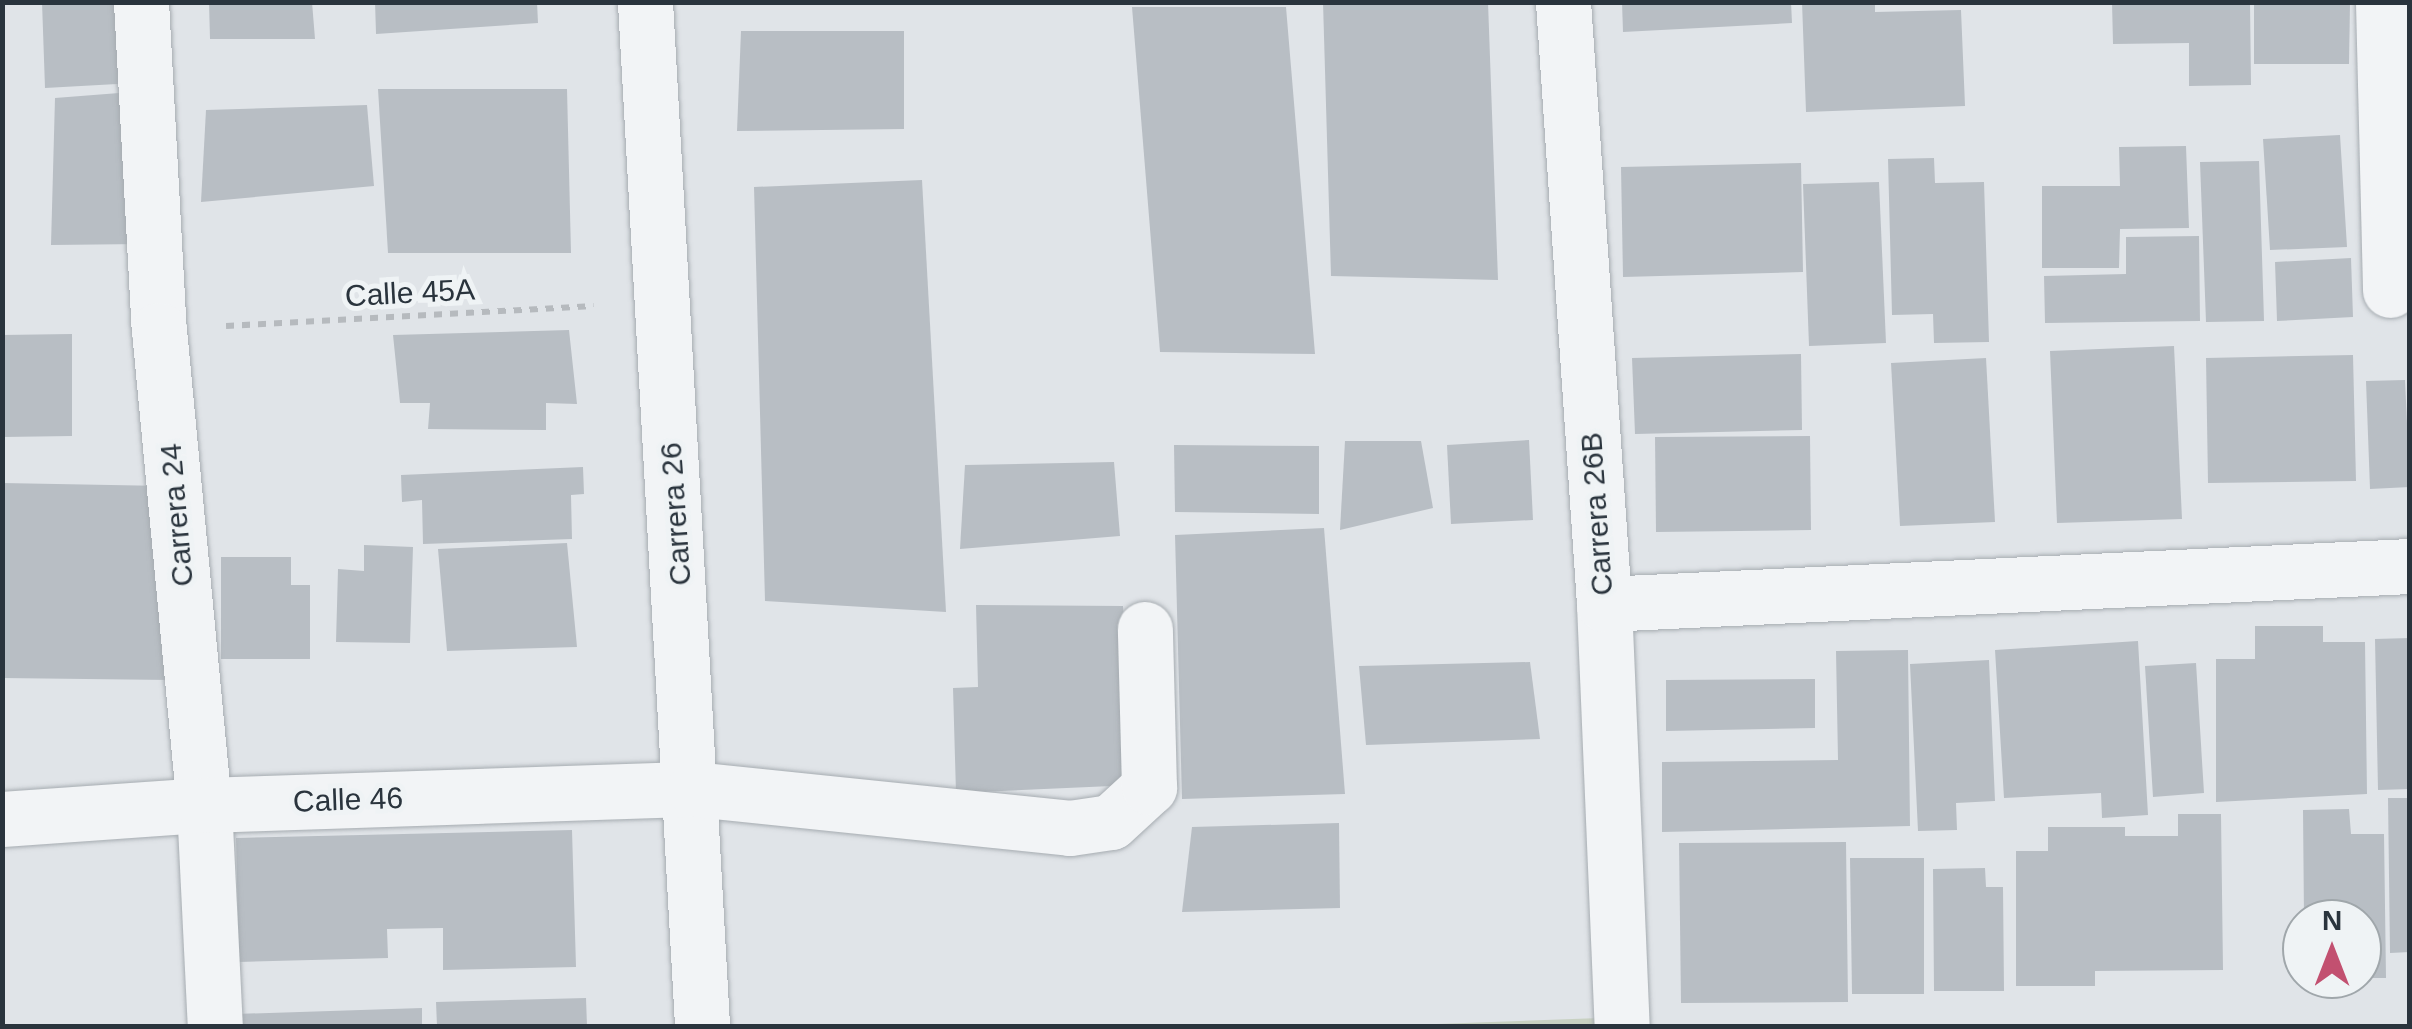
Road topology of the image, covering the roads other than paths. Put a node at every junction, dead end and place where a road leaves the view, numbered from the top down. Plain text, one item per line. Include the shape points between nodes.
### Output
1 (142, 2) edge
2 (645, 2) edge
3 (1562, 2) edge
4 (2383, 2) edge
5 (2390, 290) dead end
6 (2410, 566) edge
7 (1604, 604) junction
8 (1145, 629) dead end
9 (694, 789) junction
10 (204, 805) junction
11 (2, 819) edge
12 (215, 1026) edge
13 (702, 1026) edge
14 (1622, 1026) edge

1 - 10 street, Carrera 24 via 160,330
2 - 9 street, Carrera 26
3 - 7 street, Carrera 26B
4 - 5 street
6 - 7 street
7 - 14 street, Carrera 26B
8 - 9 street, Calle 46 via 1149,788 1111,822 1070,828
9 - 10 street, Calle 46
9 - 13 street, Carrera 26
10 - 11 street, Calle 46
10 - 12 street, Carrera 24

